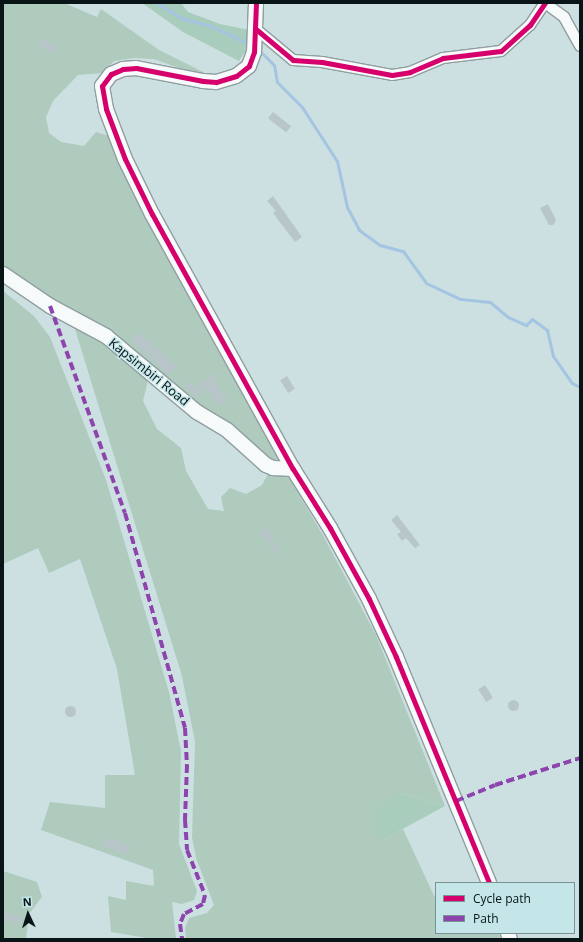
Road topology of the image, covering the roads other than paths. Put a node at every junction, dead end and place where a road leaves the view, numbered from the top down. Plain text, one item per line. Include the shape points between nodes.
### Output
1 (256, 3) edge
2 (545, 3) edge
3 (255, 41) junction
4 (580, 46) edge
5 (3, 274) edge
6 (292, 469) junction
7 (489, 882) edge

1 - 3 street
2 - 3 street via 530,25 501,51 443,58 410,72 392,75 322,62 293,60
2 - 4 street via 564,17
3 - 6 street via 249,66 236,76 216,82 136,68 124,69 105,80 103,97 125,159 152,214
5 - 6 street, Kapsimbiri Road via 50,306 106,336 197,412 227,430 266,464 273,468
6 - 7 street via 330,528 369,599 396,657

